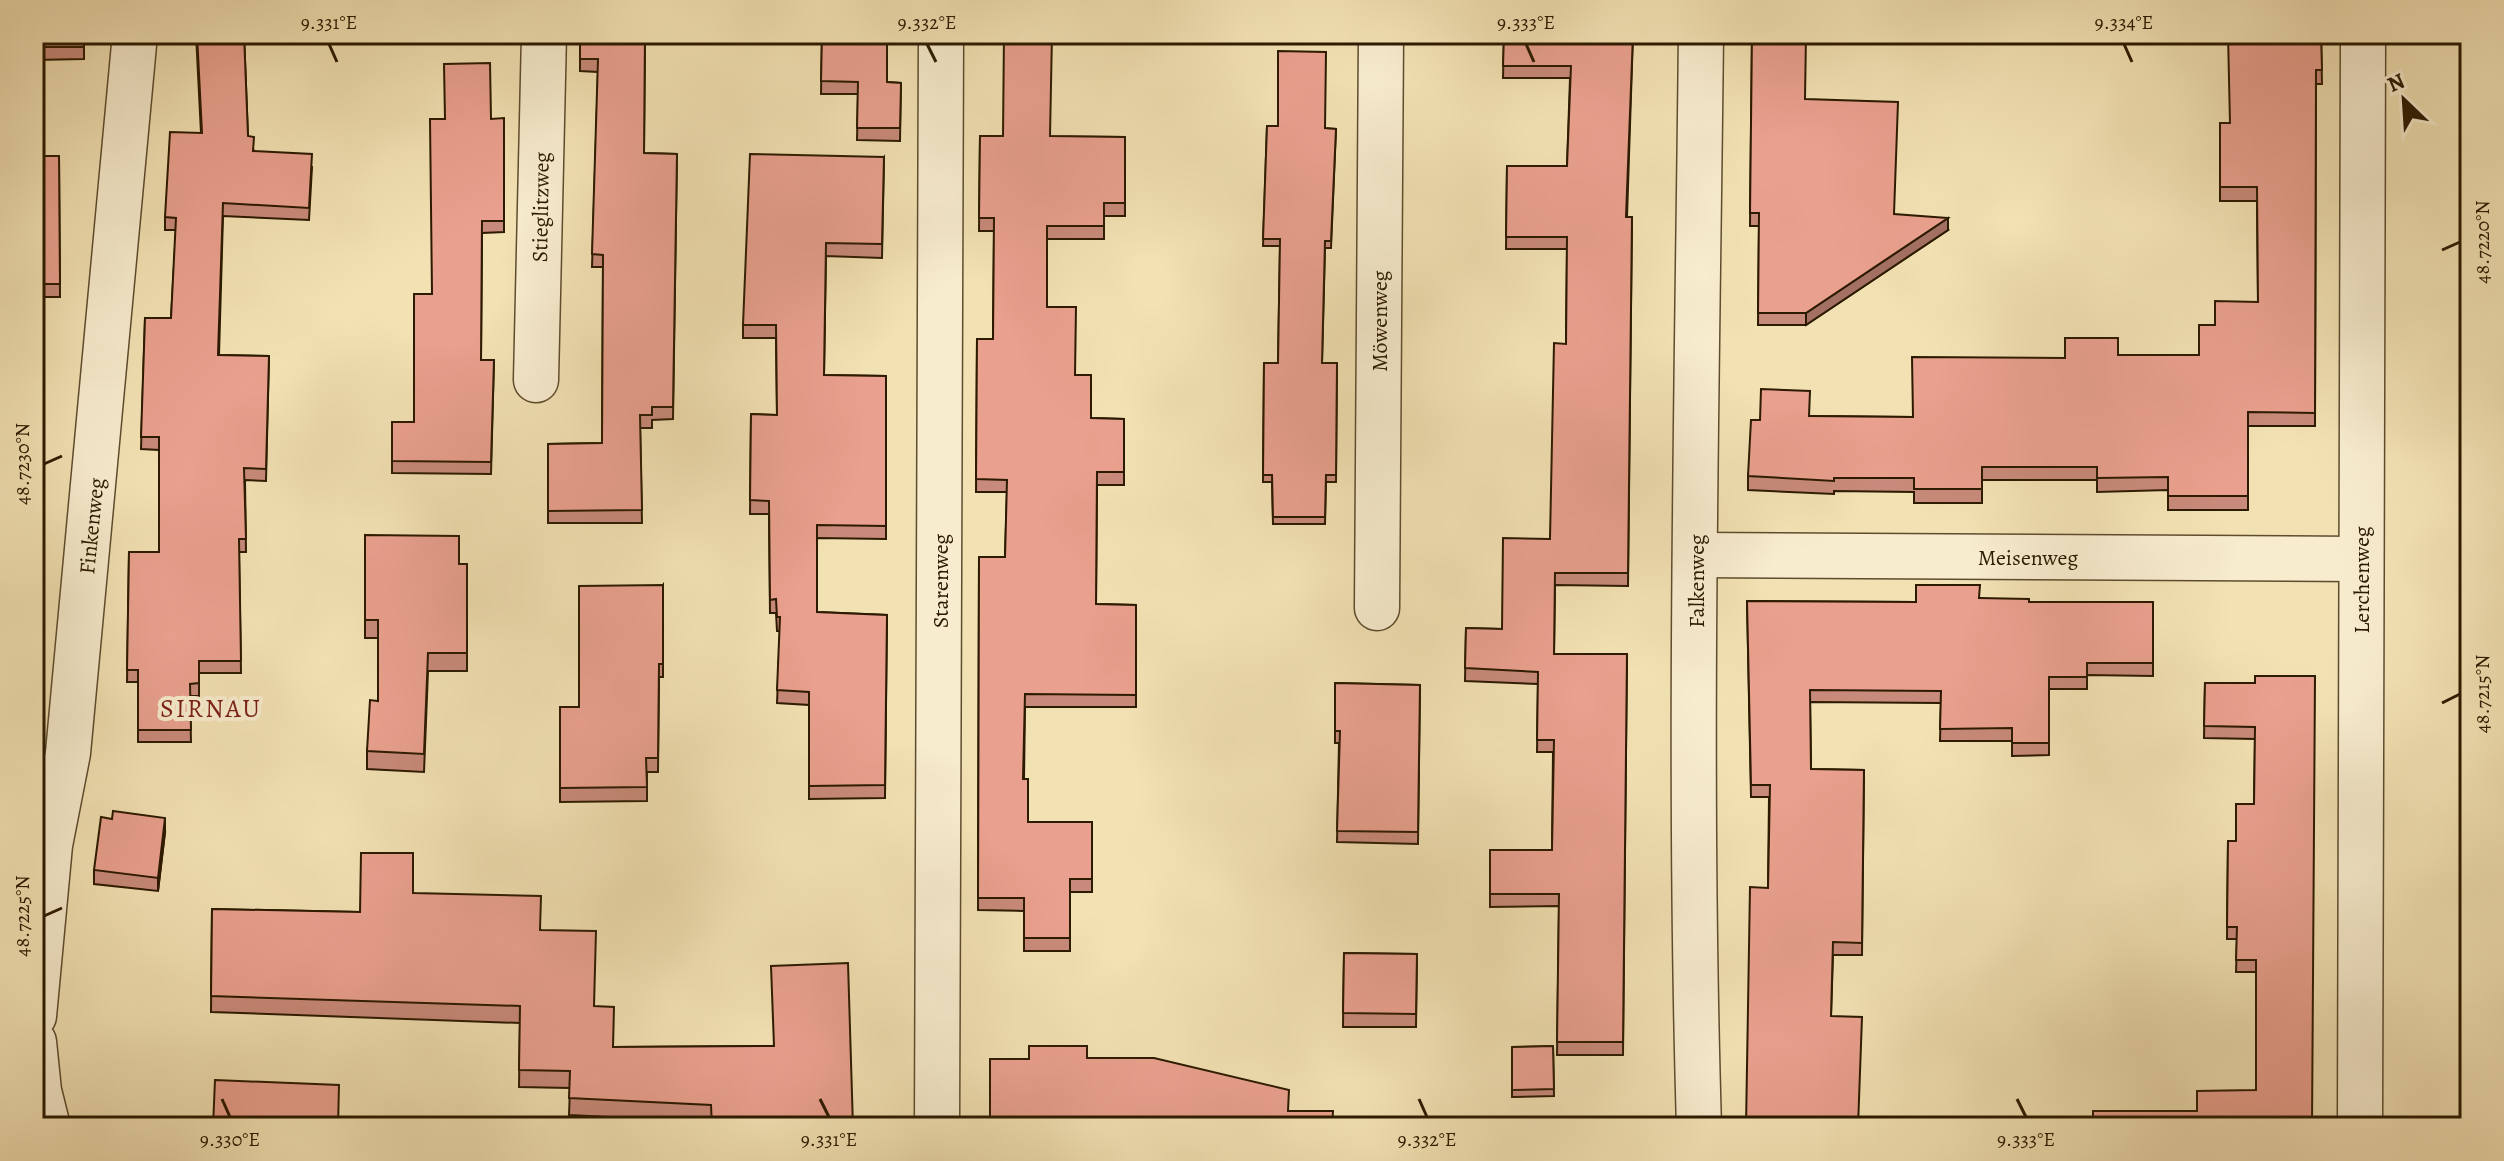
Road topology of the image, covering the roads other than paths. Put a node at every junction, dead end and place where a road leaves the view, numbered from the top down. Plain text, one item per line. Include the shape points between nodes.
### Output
1 (135, 34) edge
2 (544, 34) edge
3 (941, 34) edge
4 (1381, 34) edge
5 (1701, 34) edge
6 (2363, 34) edge
7 (536, 380) dead end
8 (1696, 555) junction
9 (2360, 559) junction
10 (1377, 608) dead end
11 (34, 1016) edge
12 (34, 1042) edge
13 (48, 1127) edge
14 (937, 1127) edge
15 (1699, 1127) edge
16 (2360, 1127) edge

1 - 11 street, Finkenweg via 70,738 50,845
2 - 7 street, Stieglitzweg
3 - 14 street, Starenweg
4 - 10 street, Möwenweg
5 - 8 street, Falkenweg
6 - 9 street, Lerchenweg
8 - 9 street, Meisenweg
8 - 15 street, Falkenweg
9 - 16 street, Lerchenweg
12 - 13 street

